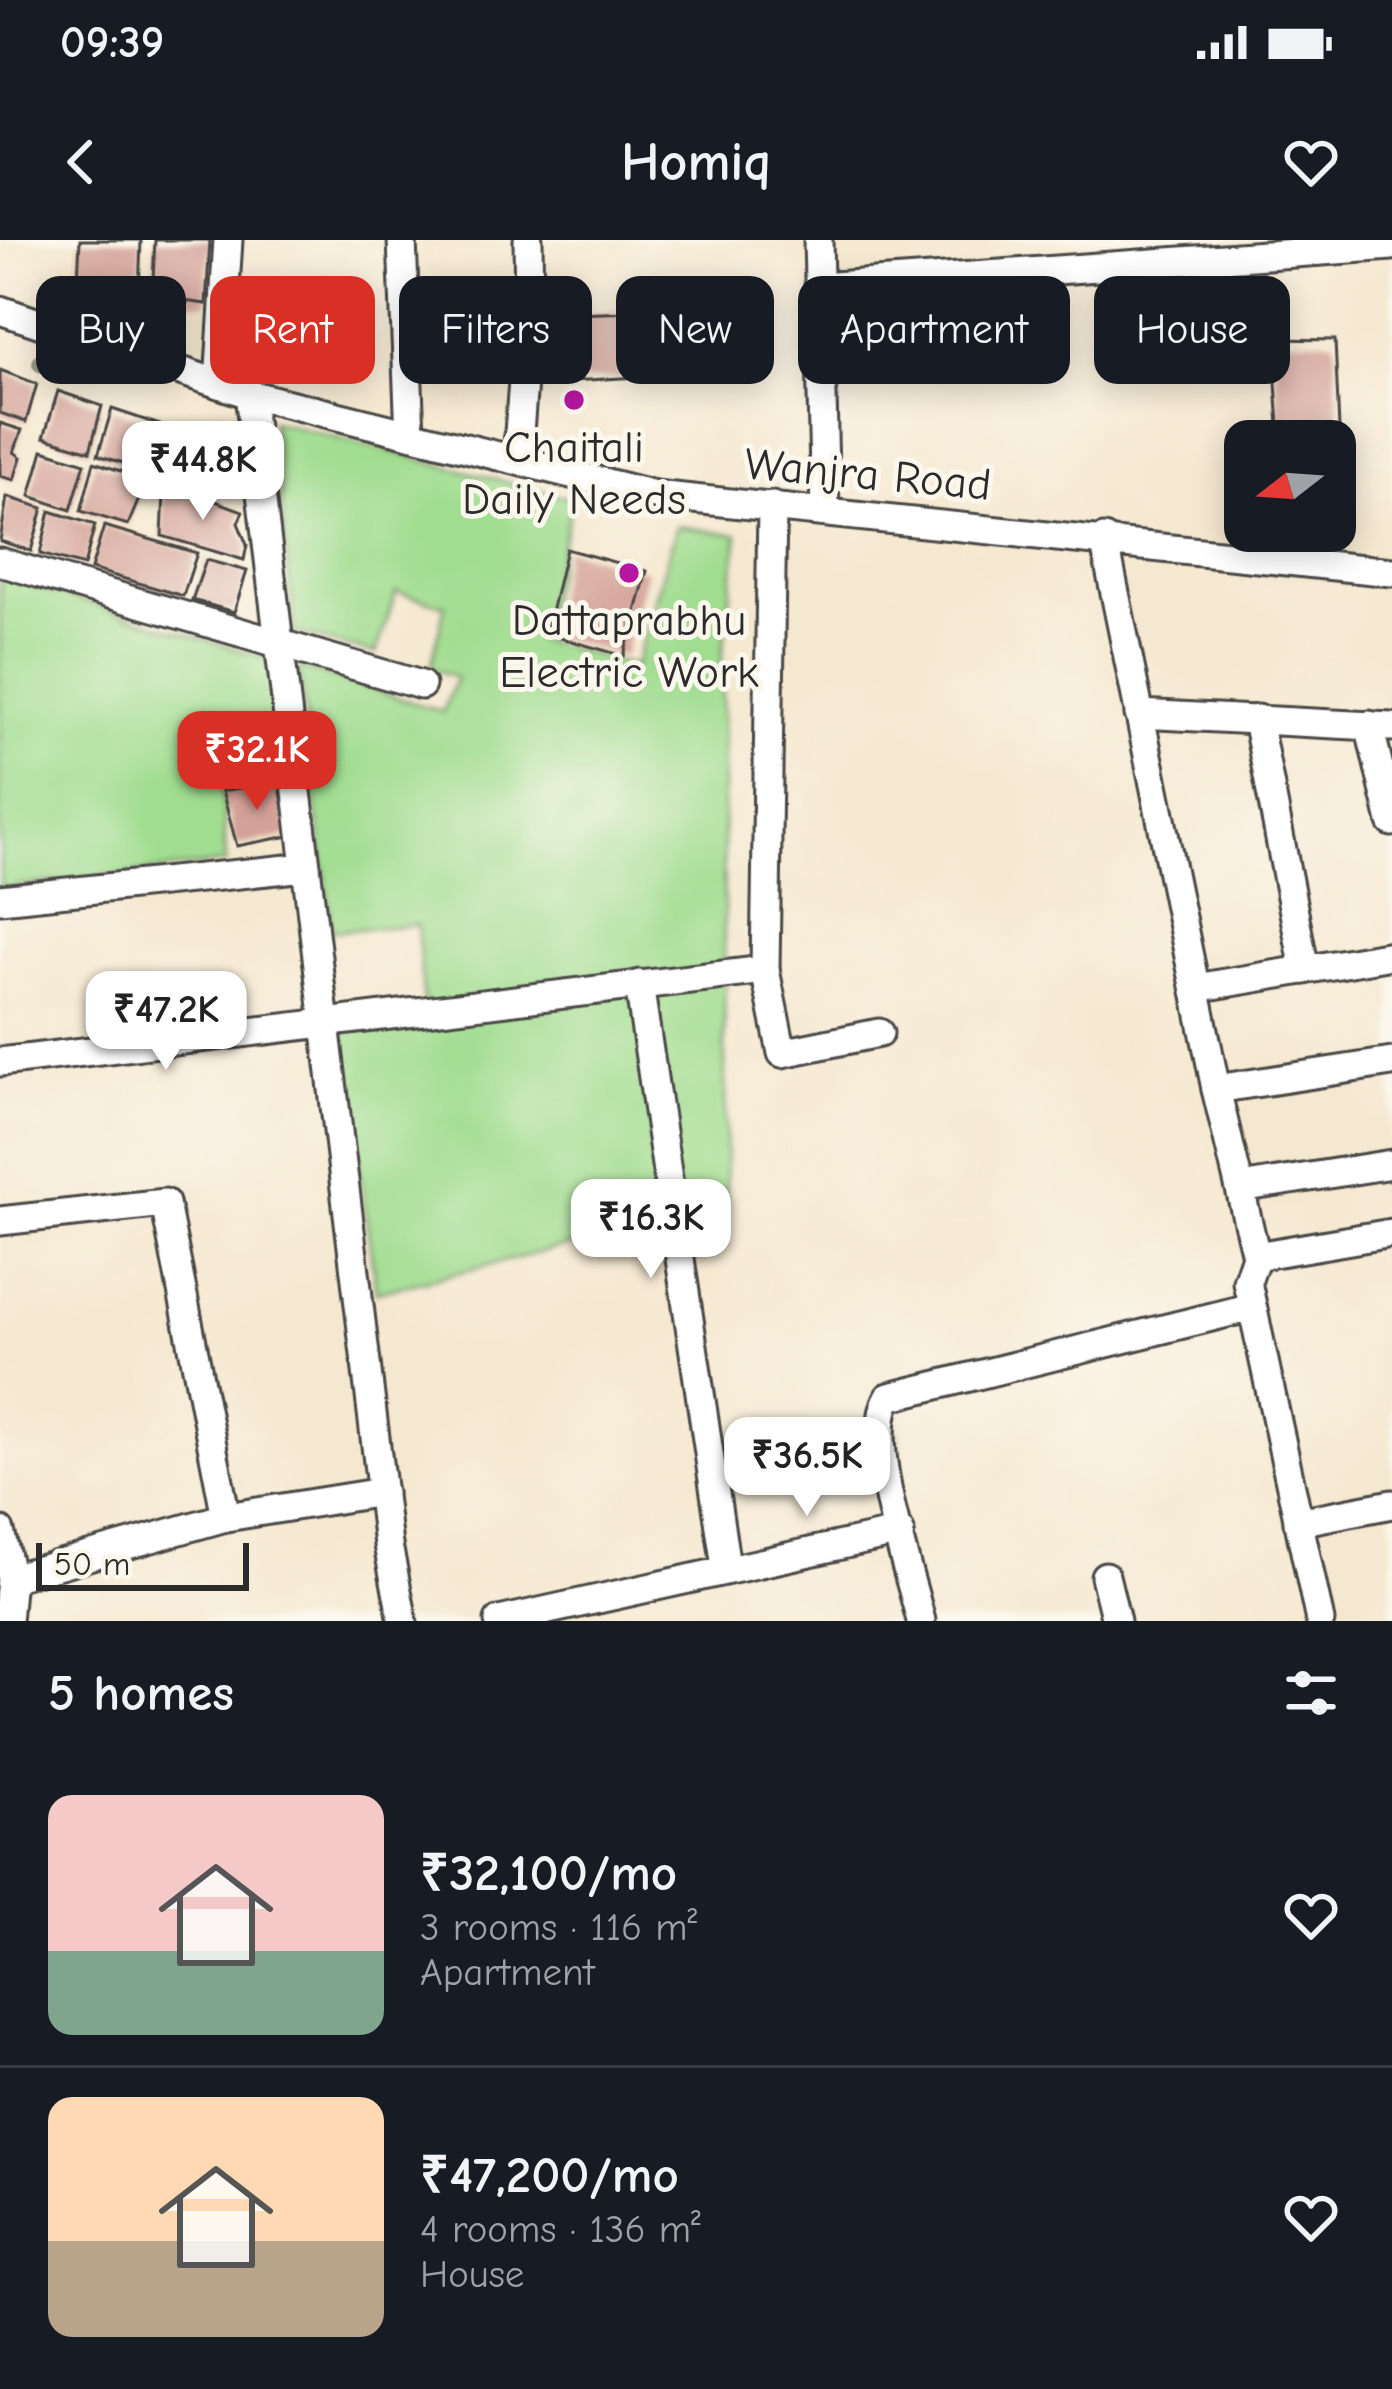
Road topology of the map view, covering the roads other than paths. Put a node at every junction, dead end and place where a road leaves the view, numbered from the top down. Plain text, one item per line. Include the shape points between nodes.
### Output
1 (228, 240) edge
2 (401, 240) edge
3 (528, 240) edge
4 (818, 240) edge
5 (1392, 246) edge
6 (226, 276) edge
7 (819, 276) edge
8 (962, 276) edge
9 (0, 310) edge
10 (210, 381) edge
11 (219, 384) edge
12 (822, 384) edge
13 (249, 394) junction
14 (410, 434) junction
15 (518, 458) junction
16 (772, 506) junction
17 (825, 511) junction
18 (1104, 539) junction
19 (0, 562) edge
20 (1392, 572) edge
21 (278, 640) junction
22 (421, 685) dead end
23 (1139, 714) junction
24 (1257, 719) junction
25 (1380, 726) edge
26 (1392, 822) edge
27 (306, 867) junction
28 (0, 899) edge
29 (1392, 955) edge
30 (765, 970) junction
31 (1305, 970) junction
32 (639, 984) junction
33 (1196, 988) junction
34 (325, 1021) junction
35 (879, 1033) dead end
36 (0, 1062) edge
37 (1392, 1062) edge
38 (1216, 1089) junction
39 (1392, 1164) edge
40 (1240, 1188) junction
41 (0, 1221) edge
42 (1392, 1233) edge
43 (1256, 1256) junction
44 (1252, 1307) junction
45 (382, 1492) junction
46 (1392, 1504) edge
47 (226, 1517) junction
48 (1298, 1522) junction
49 (0, 1531) edge
50 (900, 1532) junction
51 (726, 1568) junction
52 (1105, 1576) dead end
53 (11, 1578) junction
54 (7, 1621) edge
55 (404, 1621) edge
56 (499, 1621) edge
57 (921, 1621) edge
58 (1116, 1621) edge
59 (1320, 1621) edge

1 - 6 street
2 - 14 street
3 - 15 street
4 - 7 street
5 - 8 street
9 - 10 street, Wanjra Road
11 - 13 street, Wanjra Road
12 - 17 street
13 - 14 street, Wanjra Road
13 - 21 street
14 - 15 street, Wanjra Road
15 - 16 street, Wanjra Road via 656,495
16 - 17 street, Wanjra Road
16 - 30 street
17 - 18 street, Wanjra Road
18 - 20 street, Wanjra Road
18 - 23 street
19 - 21 street
21 - 22 street
21 - 27 street
23 - 24 street
23 - 33 street
24 - 25 street
24 - 31 street
25 - 26 street
27 - 28 street
27 - 34 street
29 - 31 street
30 - 32 street
30 - 35 street via 782,1053
31 - 33 street
32 - 34 street
32 - 51 street
33 - 38 street
34 - 36 street
34 - 45 street
37 - 38 street
38 - 40 street
39 - 40 street
40 - 43 street
41 - 47 street via 165,1203
42 - 43 street
43 - 44 street via 1247,1282
44 - 48 street
44 - 50 street via 889,1397 880,1442
45 - 47 street
45 - 55 street
46 - 48 street
47 - 53 street
48 - 59 street
49 - 53 street
50 - 51 street
50 - 57 street
51 - 56 street
52 - 58 street
53 - 54 street

